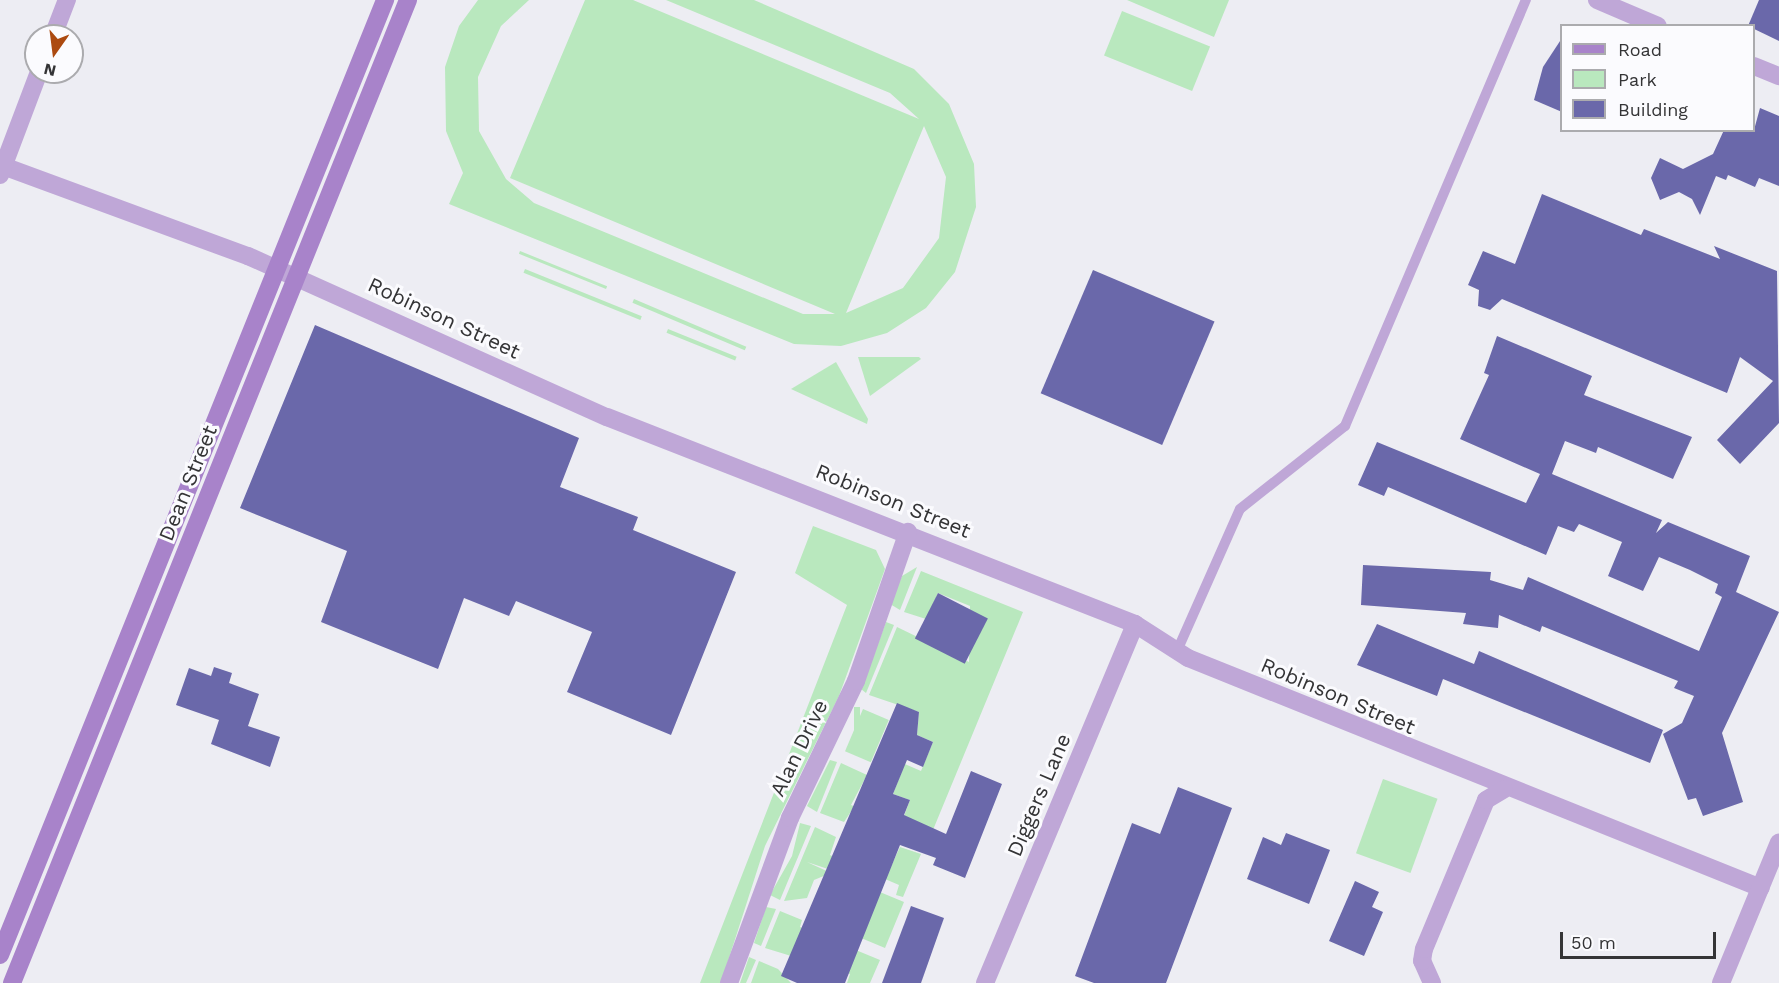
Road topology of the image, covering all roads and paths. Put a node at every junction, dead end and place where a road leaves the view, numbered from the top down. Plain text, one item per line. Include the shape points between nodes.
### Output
1 (67, 0) edge
2 (385, 0) edge
3 (408, 0) edge
4 (1526, 0) edge
5 (1597, 0) edge
6 (58, 24) edge
7 (1653, 24) edge
8 (1755, 66) edge
9 (1779, 76) edge
10 (34, 84) edge
11 (2, 170) edge
12 (276, 268) junction
13 (296, 276) junction
14 (908, 532) junction
15 (1136, 624) junction
16 (1177, 651) junction
17 (1504, 789) junction
18 (1779, 842) edge
19 (1761, 888) junction
20 (0, 955) edge
21 (12, 983) edge
22 (729, 983) edge
23 (985, 983) edge
24 (1432, 983) edge
25 (1721, 983) edge

1 - 6 street
2 - 12 main road, Dean Street
3 - 13 main road, Dean Street
4 - 16 lane via 1345,426 1240,508
5 - 7 street
8 - 9 street
10 - 11 street
11 - 12 street, Robinson Street
12 - 13 street, Robinson Street
12 - 20 main road, Dean Street
13 - 14 street, Robinson Street via 607,417
13 - 21 main road, Dean Street
14 - 15 street, Robinson Street
14 - 22 street, Alan Drive via 856,681 790,818
15 - 16 street, Robinson Street
15 - 23 street, Diggers Lane
16 - 17 street, Robinson Street
17 - 19 street, Robinson Street
17 - 24 street via 1486,800 1424,949 1422,962
18 - 19 street
19 - 25 street

